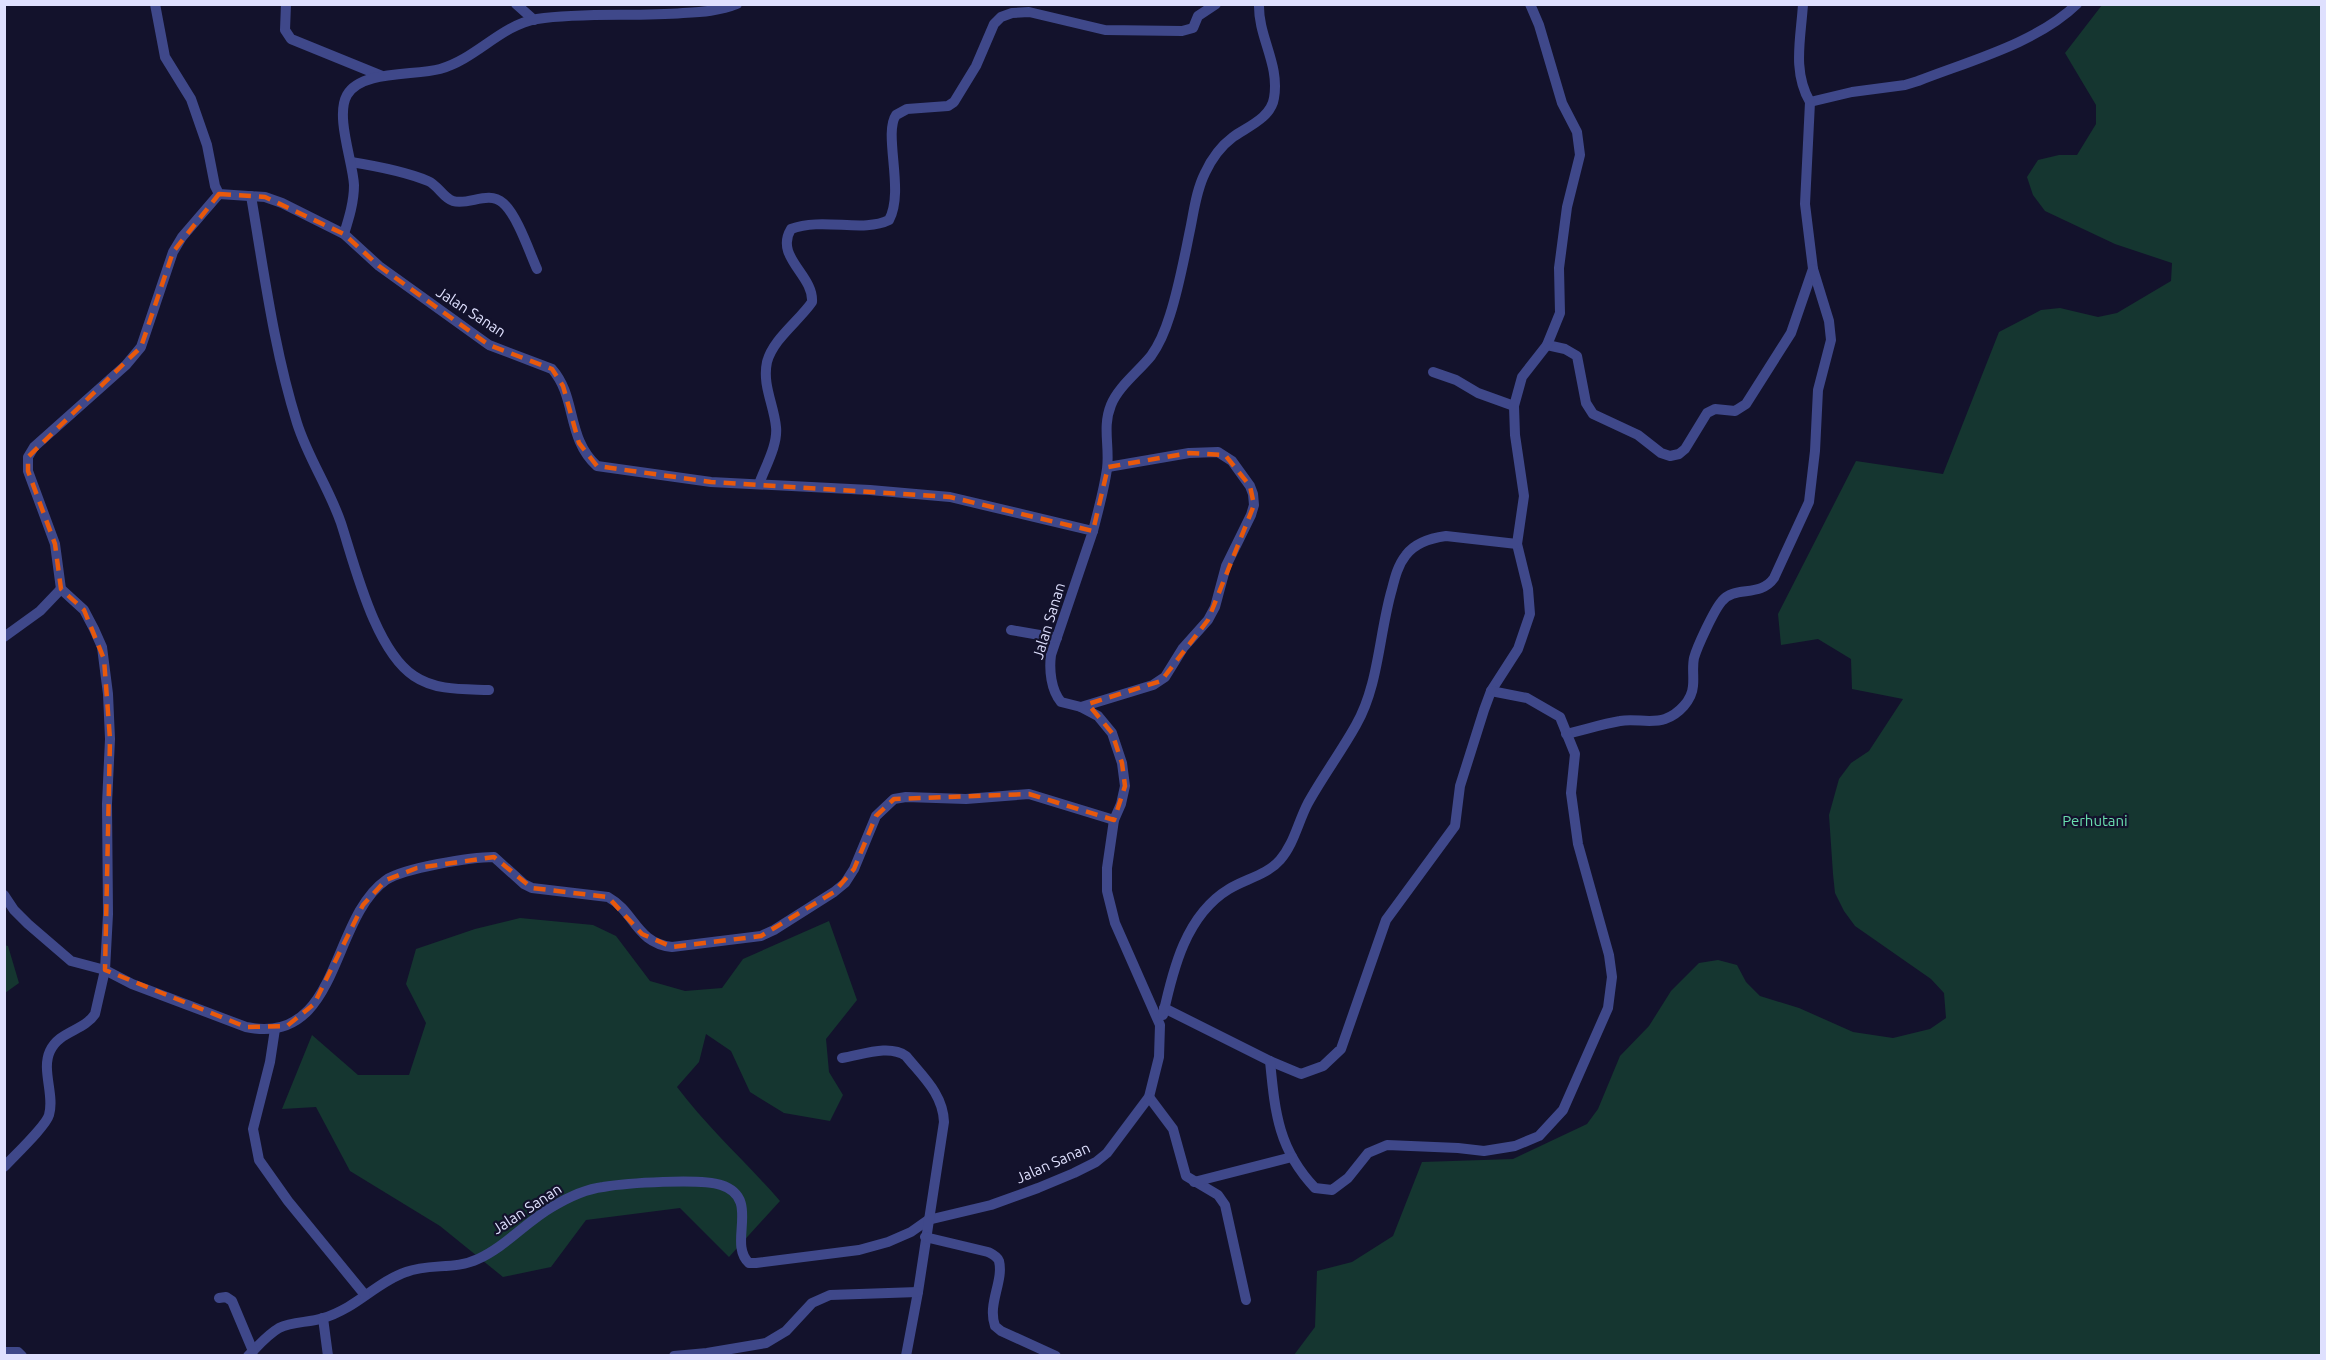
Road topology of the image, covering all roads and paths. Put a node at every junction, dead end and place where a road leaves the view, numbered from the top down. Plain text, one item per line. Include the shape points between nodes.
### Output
1 (155, 4) edge
2 (286, 4) edge
3 (516, 4) edge
4 (737, 4) edge
5 (1216, 4) edge
6 (1259, 4) edge
7 (1530, 4) edge
8 (1803, 4) edge
9 (2077, 4) edge
10 (534, 20) junction
11 (383, 76) junction
12 (1810, 102) junction
13 (351, 162) junction
14 (219, 195) junction
15 (251, 196) junction
16 (344, 234) junction
17 (537, 269) dead end
18 (1813, 269) junction
19 (1547, 345) junction
20 (1433, 372) dead end
21 (1514, 406) junction
22 (1108, 467) junction
23 (759, 484) junction
24 (1093, 531) junction
25 (1517, 544) junction
26 (61, 589) junction
27 (1011, 630) dead end
28 (4, 638) edge
29 (1057, 638) junction
30 (489, 690) dead end
31 (1491, 691) junction
32 (1081, 706) junction
33 (1566, 734) junction
34 (1114, 820) junction
35 (4, 895) edge
36 (105, 970) junction
37 (1164, 1008) junction
38 (1160, 1025) junction
39 (275, 1029) junction
40 (842, 1058) dead end
41 (1270, 1061) junction
42 (1149, 1097) junction
43 (1292, 1157) junction
44 (4, 1167) edge
45 (1194, 1182) junction
46 (928, 1220) junction
47 (926, 1237) junction
48 (918, 1292) junction
49 (365, 1295) junction
50 (219, 1298) dead end
51 (1246, 1300) dead end
52 (323, 1318) junction
53 (4, 1352) edge
54 (251, 1353) edge
55 (22, 1356) edge
56 (328, 1356) edge
57 (674, 1356) edge
58 (906, 1356) edge
59 (1056, 1356) edge

1 - 14 street via 165,57 191,99
2 - 11 street via 285,30 291,39
3 - 10 street
4 - 10 street via 709,11 652,16
5 - 23 street via 1198,16 1193,28 1182,31 1105,30 1029,12 1012,13 994,24 976,66 954,102 896,115 892,125 894,205 888,220 876,225 814,223 791,229 787,236 788,252 811,291 812,302 767,362 766,382 776,438
6 - 22 street via 1262,34 1274,66 1274,100 1270,109 1220,149 1204,174 1169,317 1153,353 1111,404 1106,431
7 - 19 street via 1562,103 1577,132 1580,155 1567,207 1559,268 1560,313
8 - 12 street via 1798,70 1802,90
9 - 12 street via 2038,34 1905,85
10 - 11 street via 442,69
11 - 13 street via 354,86 347,95 344,124
12 - 18 street via 1804,204
13 - 16 street via 353,202
13 - 17 street via 429,182 454,202 499,200 513,217
14 - 15 street, Jalan Sanan
14 - 26 street via 173,252 141,347 28,456 28,471 55,544
15 - 16 street, Jalan Sanan via 282,203
15 - 30 street via 280,356 297,422 335,507 374,621 384,641 414,676 449,688
16 - 23 street, Jalan Sanan via 379,266 489,345 552,369 563,386 579,443 597,466 711,482
18 - 19 street via 1791,333 1746,404 1735,411 1715,409 1707,413 1679,454 1661,453 1638,435 1593,414 1586,403 1577,356
18 - 33 street via 1831,340 1818,390 1809,502 1774,578 1762,589 1733,594 1721,601 1696,651 1691,695 1677,712 1666,719 1620,721
19 - 21 street via 1522,377
20 - 21 street
21 - 25 street via 1524,496
22 - 24 street
22 - 32 street via 1218,452 1232,461 1250,486 1254,505 1224,572 1212,613 1183,648 1166,677 1153,685
23 - 24 street, Jalan Sanan via 950,497
24 - 29 street, Jalan Sanan
25 - 31 street via 1530,614 1518,649
25 - 37 street via 1446,536 1418,544 1407,553 1394,582 1373,677 1358,722 1307,806 1279,862 1228,890 1194,922
26 - 28 street
26 - 36 street via 84,610 98,638 108,694
27 - 29 street
29 - 32 street, Jalan Sanan via 1049,665 1055,692 1061,702
31 - 33 street via 1527,698 1560,717
31 - 41 street via 1460,786 1455,826 1386,920 1341,1049 1323,1066 1300,1074
32 - 34 street, Jalan Sanan via 1098,716 1112,732 1122,763 1125,786
33 - 43 street via 1575,754 1571,794 1578,844 1612,977 1608,1008 1563,1110 1539,1136 1515,1146 1484,1151 1396,1145 1375,1149 1332,1190 1315,1188
34 - 38 street, Jalan Sanan via 1107,891 1115,923
34 - 39 street via 1029,794 894,799 876,816 854,869 834,892 761,936 672,947 661,946 642,934 608,897 532,888 494,857 400,872 386,880 363,905 314,1004 287,1026
35 - 36 street via 14,910 65,957
36 - 39 street via 246,1028
36 - 44 street via 91,1020 62,1037 49,1052 49,1117
37 - 38 street
37 - 41 street
38 - 42 street, Jalan Sanan via 1159,1057
39 - 49 street via 253,1130 260,1160
40 - 46 street via 900,1052 937,1093 944,1122
41 - 43 street via 1276,1116
42 - 45 street via 1173,1129 1186,1176
42 - 46 street, Jalan Sanan via 1096,1162 991,1205
43 - 45 street
45 - 51 street via 1218,1195 1225,1205
46 - 47 street
46 - 49 street, Jalan Sanan via 911,1232 859,1250 749,1263 741,1249 740,1201 722,1185 707,1182 601,1187 551,1207 479,1259 407,1271
47 - 48 street
47 - 59 street via 996,1256 999,1270 993,1310 995,1326
48 - 57 street via 830,1295 812,1303 786,1331 766,1343
48 - 58 street
49 - 52 street, Jalan Sanan
50 - 54 street via 232,1301
52 - 54 street, Jalan Sanan via 281,1327
52 - 56 street
53 - 55 street via 18,1352

